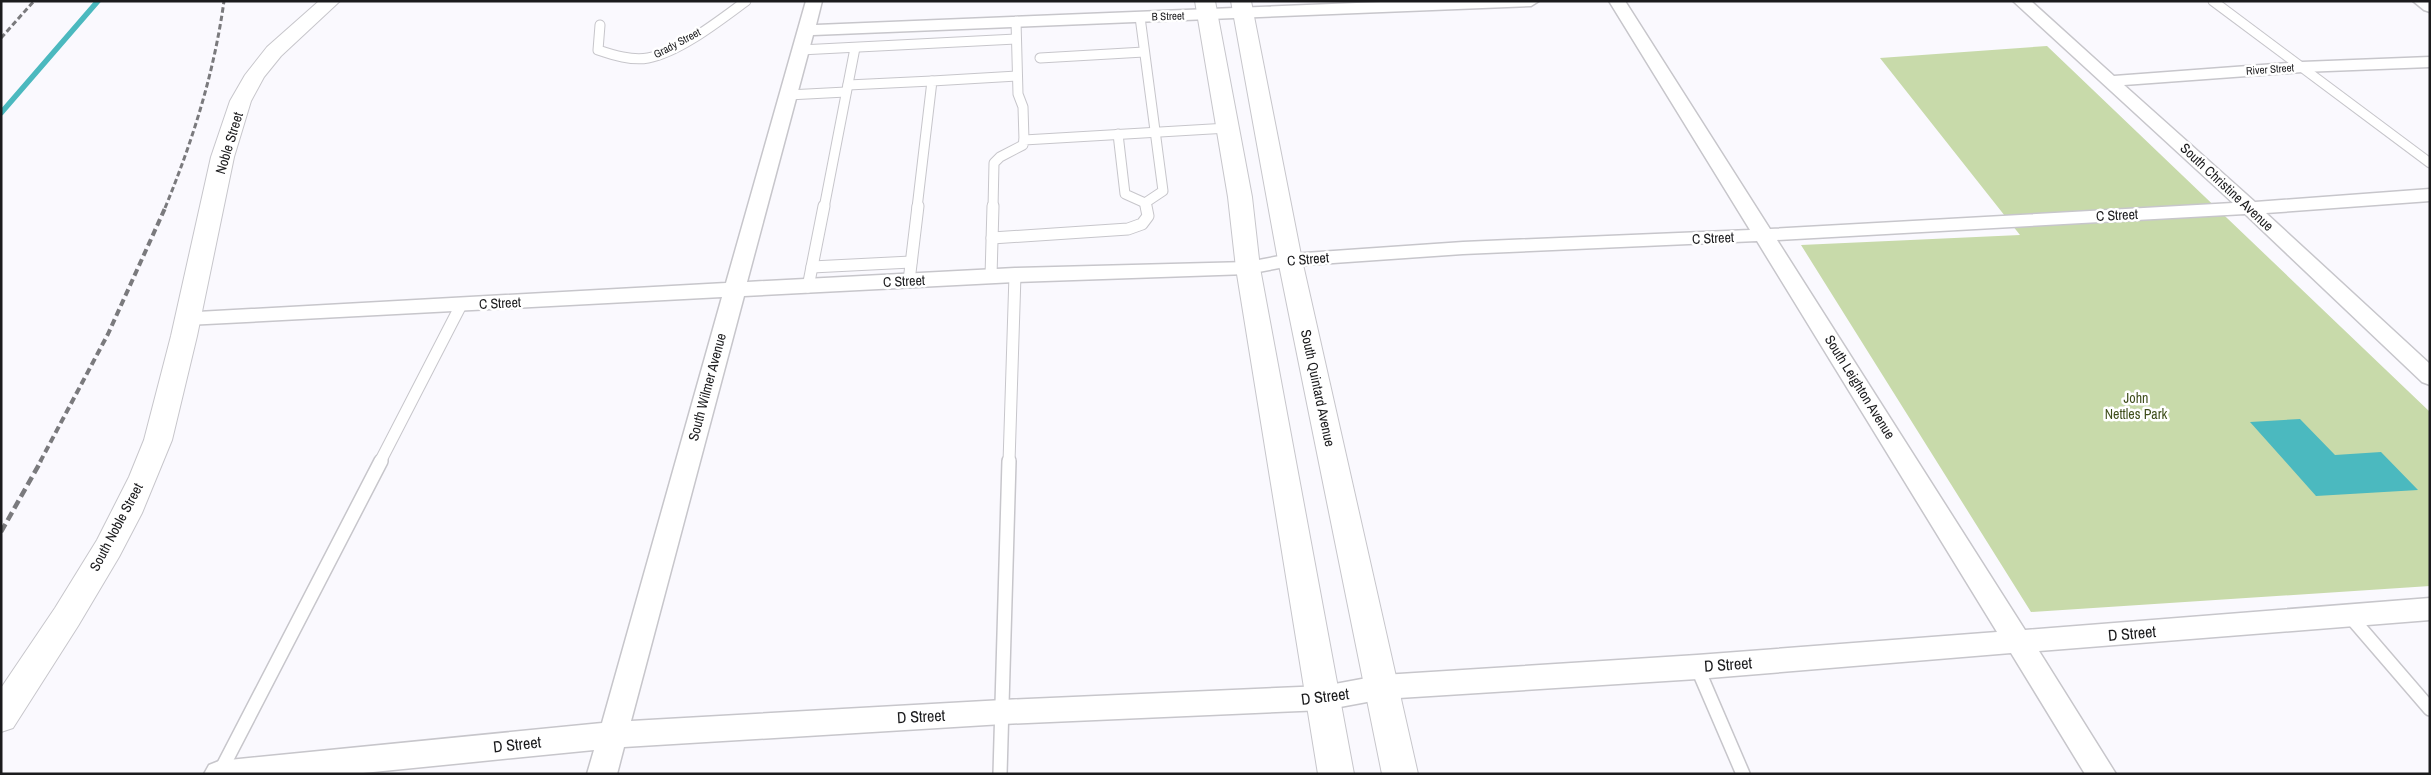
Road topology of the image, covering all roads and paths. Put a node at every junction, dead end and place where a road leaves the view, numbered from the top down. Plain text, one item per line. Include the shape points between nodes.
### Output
1 (331, 1) edge
2 (746, 1) edge
3 (814, 1) edge
4 (1531, 1) edge
5 (1617, 1) edge
6 (2021, 1) edge
7 (2213, 1) edge
8 (2421, 1) edge
9 (2430, 7) edge
10 (1206, 8) edge
11 (1242, 8) edge
12 (1140, 16) junction
13 (1016, 20) junction
14 (600, 25) dead end
15 (1016, 39) junction
16 (803, 40) junction
17 (855, 48) junction
18 (1144, 52) junction
19 (1040, 58) dead end
20 (2430, 62) edge
21 (2302, 67) junction
22 (1017, 76) junction
23 (932, 81) junction
24 (2111, 81) junction
25 (847, 88) junction
26 (788, 94) junction
27 (1228, 128) junction
28 (1154, 132) junction
29 (1118, 134) junction
30 (1024, 140) junction
31 (2430, 163) edge
32 (2430, 195) edge
33 (1145, 203) junction
34 (2250, 208) junction
35 (1764, 235) junction
36 (992, 238) junction
37 (1290, 260) junction
38 (812, 267) junction
39 (1248, 268) junction
40 (910, 271) junction
41 (1015, 275) junction
42 (991, 276) junction
43 (808, 287) junction
44 (733, 291) junction
45 (462, 305) junction
46 (187, 318) junction
47 (2430, 377) edge
48 (2430, 609) edge
49 (2348, 614) junction
50 (2020, 642) junction
51 (1697, 667) junction
52 (1383, 687) junction
53 (1324, 698) junction
54 (2430, 709) edge
55 (1003, 712) junction
56 (1, 717) edge
57 (613, 735) junction
58 (219, 774) edge
59 (602, 774) edge
60 (1000, 774) edge
61 (1336, 774) edge
62 (1400, 774) edge
63 (1742, 774) edge
64 (2102, 774) edge

1 - 46 main road, Noble Street via 268,58 247,89 220,167
2 - 14 lane, Grady Street via 721,19 650,58 618,58 598,50
3 - 16 street, South Wilmer Avenue
4 - 11 street, B Street
5 - 35 street, South Leighton Avenue
6 - 24 street, South Christine Avenue
7 - 21 lane
8 - 9 street
10 - 11 street, B Street
10 - 12 street, B Street
10 - 27 main road
11 - 37 main road, South Quintard Avenue
12 - 13 street, B Street
12 - 18 lane
13 - 15 lane
13 - 16 street, B Street
15 - 17 lane
15 - 22 lane
16 - 17 lane
16 - 26 street, South Wilmer Avenue
17 - 25 lane
18 - 19 lane
18 - 28 lane
20 - 21 street, River Street
21 - 24 street, River Street
21 - 31 lane
22 - 23 lane
22 - 30 lane
23 - 25 lane
23 - 40 lane
24 - 34 street, South Christine Avenue
25 - 26 lane
25 - 38 lane
26 - 44 street, South Wilmer Avenue
27 - 28 lane
27 - 39 main road
28 - 29 lane
28 - 33 lane via 1163,190
29 - 30 lane
29 - 33 lane via 1125,194
30 - 36 lane via 1023,145 994,163
32 - 34 street, C Street
33 - 36 lane via 1148,216 1142,224 1128,229
34 - 35 street, C Street
34 - 47 street, South Christine Avenue
35 - 37 street, C Street via 1463,248
35 - 50 street, South Leighton Avenue
36 - 42 lane
37 - 39 street, C Street
37 - 52 main road, South Quintard Avenue
38 - 40 lane
38 - 43 lane
39 - 41 street, C Street
39 - 53 main road
40 - 42 street, C Street
40 - 43 street, C Street
41 - 42 street, C Street
41 - 55 lane
43 - 44 street, C Street
44 - 45 street, C Street
44 - 57 street, South Wilmer Avenue
45 - 46 street, C Street
45 - 58 lane
46 - 56 main road, South Noble Street via 159,438 133,500 77,600
48 - 49 street, D Street
49 - 50 street, D Street
49 - 54 lane
50 - 51 street, D Street
50 - 64 street, South Leighton Avenue
51 - 52 street, D Street
51 - 63 lane
52 - 53 street, D Street
52 - 62 main road, South Quintard Avenue
53 - 55 street, D Street
53 - 61 main road
55 - 57 street, D Street
55 - 60 lane
57 - 58 street, D Street
57 - 59 street, South Wilmer Avenue

